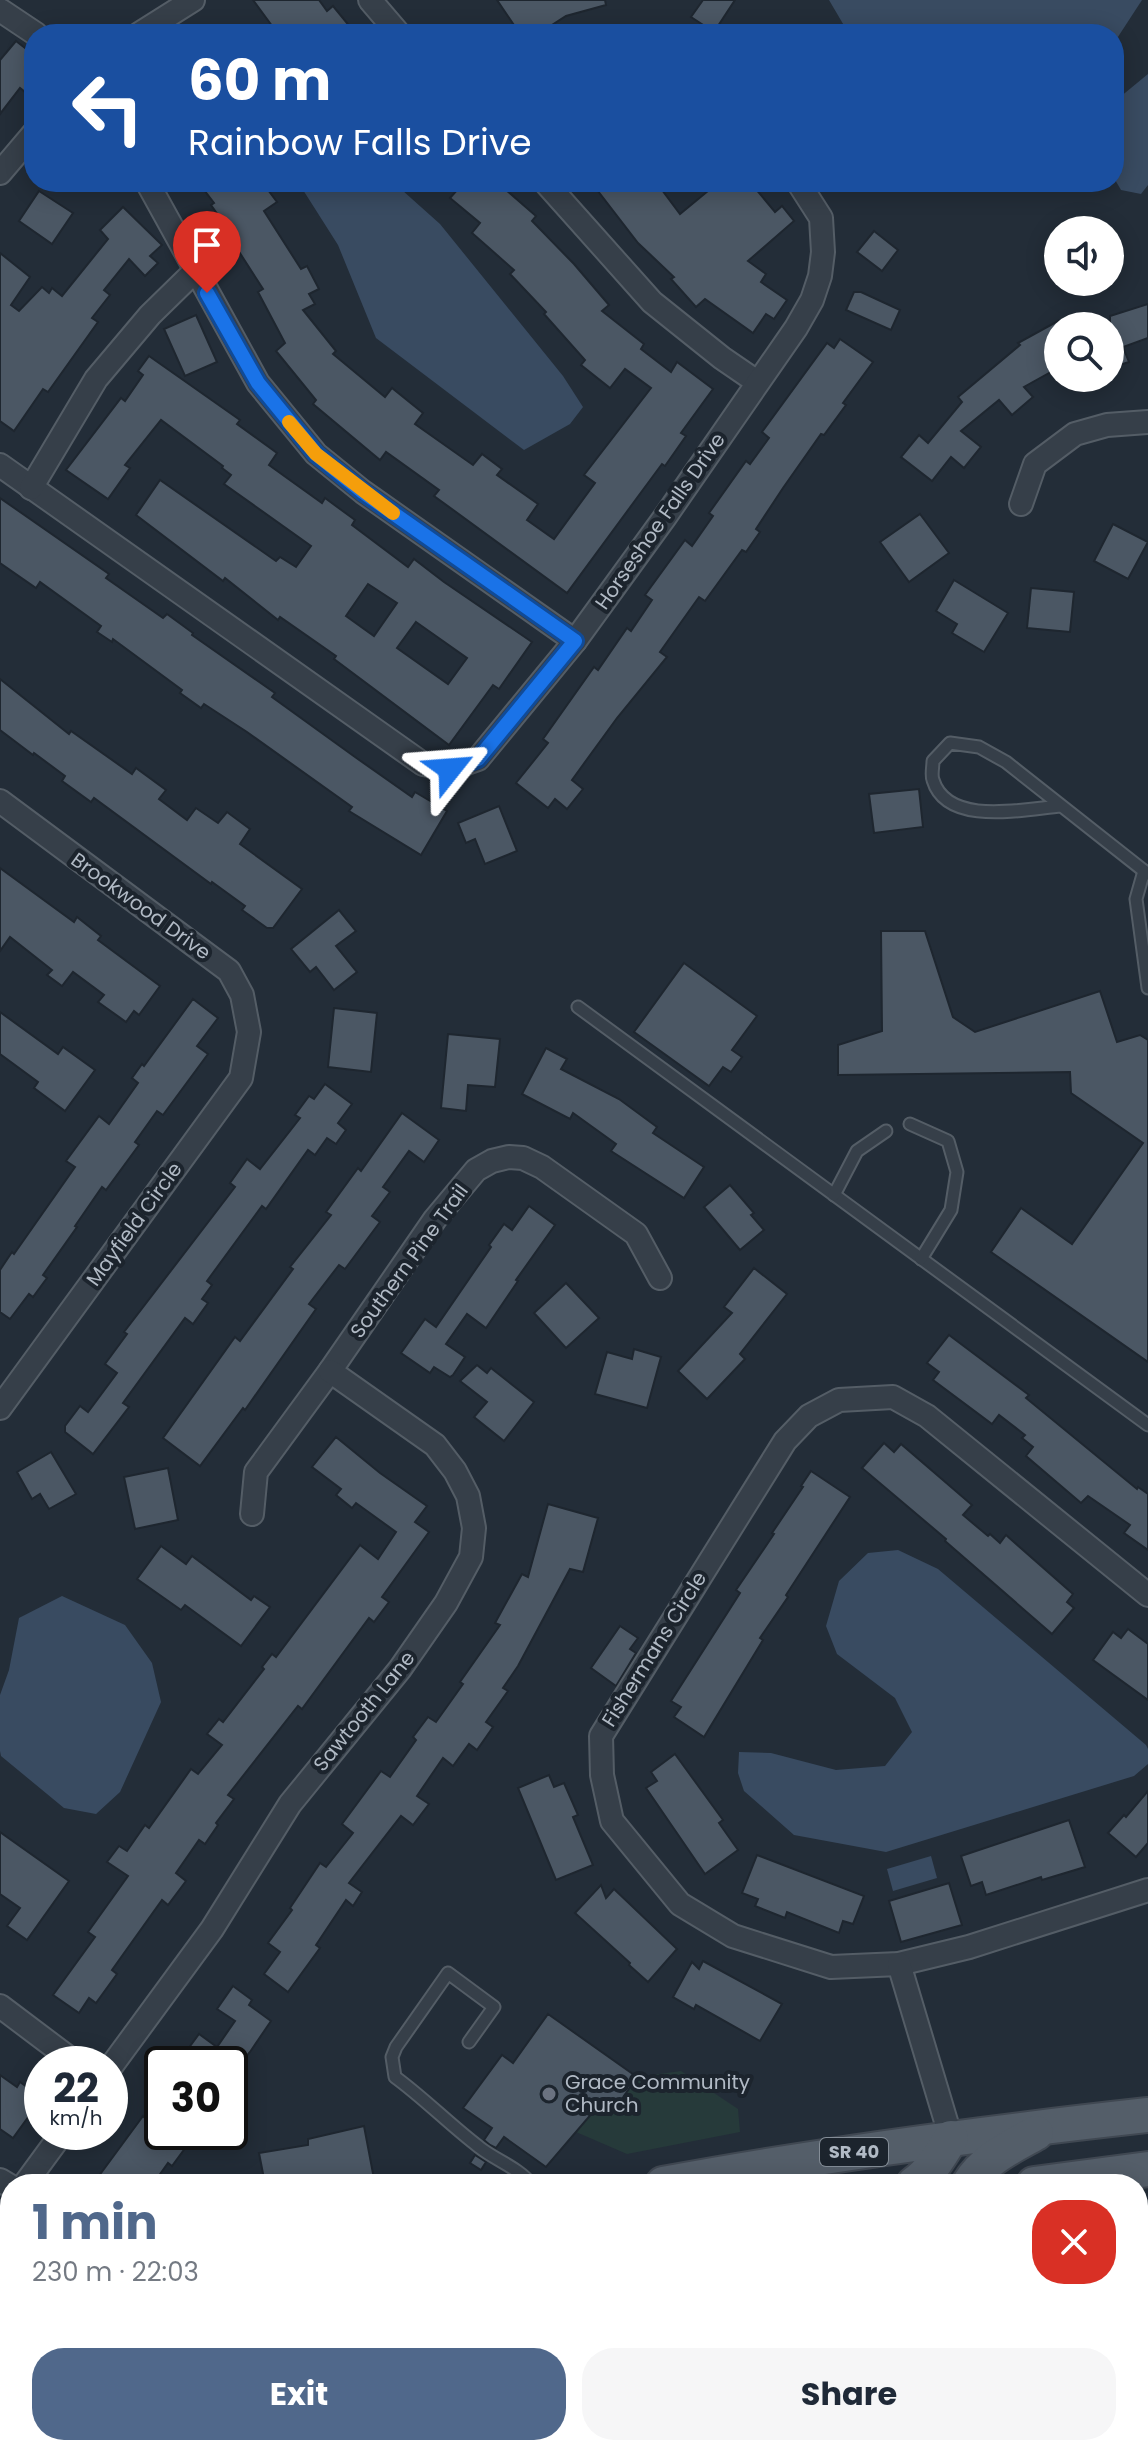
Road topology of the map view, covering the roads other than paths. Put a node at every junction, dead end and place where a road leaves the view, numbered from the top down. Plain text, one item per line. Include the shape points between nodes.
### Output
1 (193, 0) edge
2 (370, 0) edge
3 (0, 10) edge
4 (155, 24) edge
5 (390, 24) edge
6 (24, 26) edge
7 (24, 144) edge
8 (0, 173) edge
9 (152, 192) edge
10 (554, 192) edge
11 (804, 192) edge
12 (195, 271) junction
13 (757, 382) junction
14 (1148, 422) edge
15 (0, 465) edge
16 (31, 488) junction
17 (1021, 504) dead end
18 (575, 641) junction
19 (0, 801) edge
20 (1061, 806) junction
21 (1146, 872) edge
22 (1148, 988) edge
23 (578, 1007) dead end
24 (249, 1032) joint
25 (910, 1124) dead end
26 (886, 1131) dead end
27 (834, 1195) junction
28 (921, 1259) junction
29 (660, 1278) dead end
30 (330, 1371) junction
31 (0, 1408) edge
32 (1148, 1425) edge
33 (252, 1514) dead end
34 (1148, 1595) edge
35 (1148, 1890) edge
36 (899, 1964) junction
37 (0, 2006) edge
38 (469, 2042) dead end
39 (53, 2046) edge
40 (126, 2046) edge
41 (1148, 2115) edge
42 (1046, 2126) junction
43 (951, 2138) junction
44 (50, 2150) edge
45 (1148, 2169) edge
46 (32, 2174) edge
47 (520, 2174) edge
48 (716, 2174) edge
49 (927, 2174) edge
50 (975, 2174) edge
51 (1110, 2174) edge

1 - 4 street
2 - 5 street
3 - 6 street
7 - 8 street
9 - 12 street
10 - 13 street via 652,302
11 - 13 street, Horseshoe Falls Drive via 821,218 820,276 796,328
12 - 16 street via 96,379
12 - 18 street via 258,383 316,454
13 - 18 street, Horseshoe Falls Drive
14 - 17 street via 1075,434 1035,464
15 - 16 street, Horseshoe Falls Drive
16 - 18 street, Horseshoe Falls Drive via 423,764 450,769 478,759
19 - 24 street, Brookwood Drive via 229,971 242,995
20 - 20 lane via 979,747 950,743 933,761 933,780 947,802 978,813
20 - 21 lane
21 - 22 lane via 1136,899
23 - 27 lane
24 - 31 street, Mayfield Circle via 241,1078
25 - 28 lane via 948,1141 957,1172 951,1210
26 - 27 lane via 857,1151
27 - 28 lane
28 - 32 lane
29 - 30 street, Southern Pine Trail via 636,1234 542,1167 523,1158 492,1161 476,1170 435,1219
30 - 33 street, Southern Pine Trail via 256,1472
30 - 40 street, Sawtooth Lane via 435,1445 455,1471 468,1496 474,1528 471,1557 408,1658 290,1804 212,1929
34 - 36 street, Fishermans Circle via 927,1416 893,1397 839,1400 809,1416 785,1441 601,1736 602,1775 612,1821 680,1904 733,1936 831,1967
35 - 36 street, Fishermans Circle
36 - 43 street
37 - 39 street
38 - 47 lane via 494,2007 448,1973 396,2047 395,2077 477,2146
41 - 42 main road, SR 40
42 - 43 main road, SR 40
42 - 50 main road
43 - 48 main road, SR 40
43 - 49 main road
44 - 46 street
45 - 51 main road

